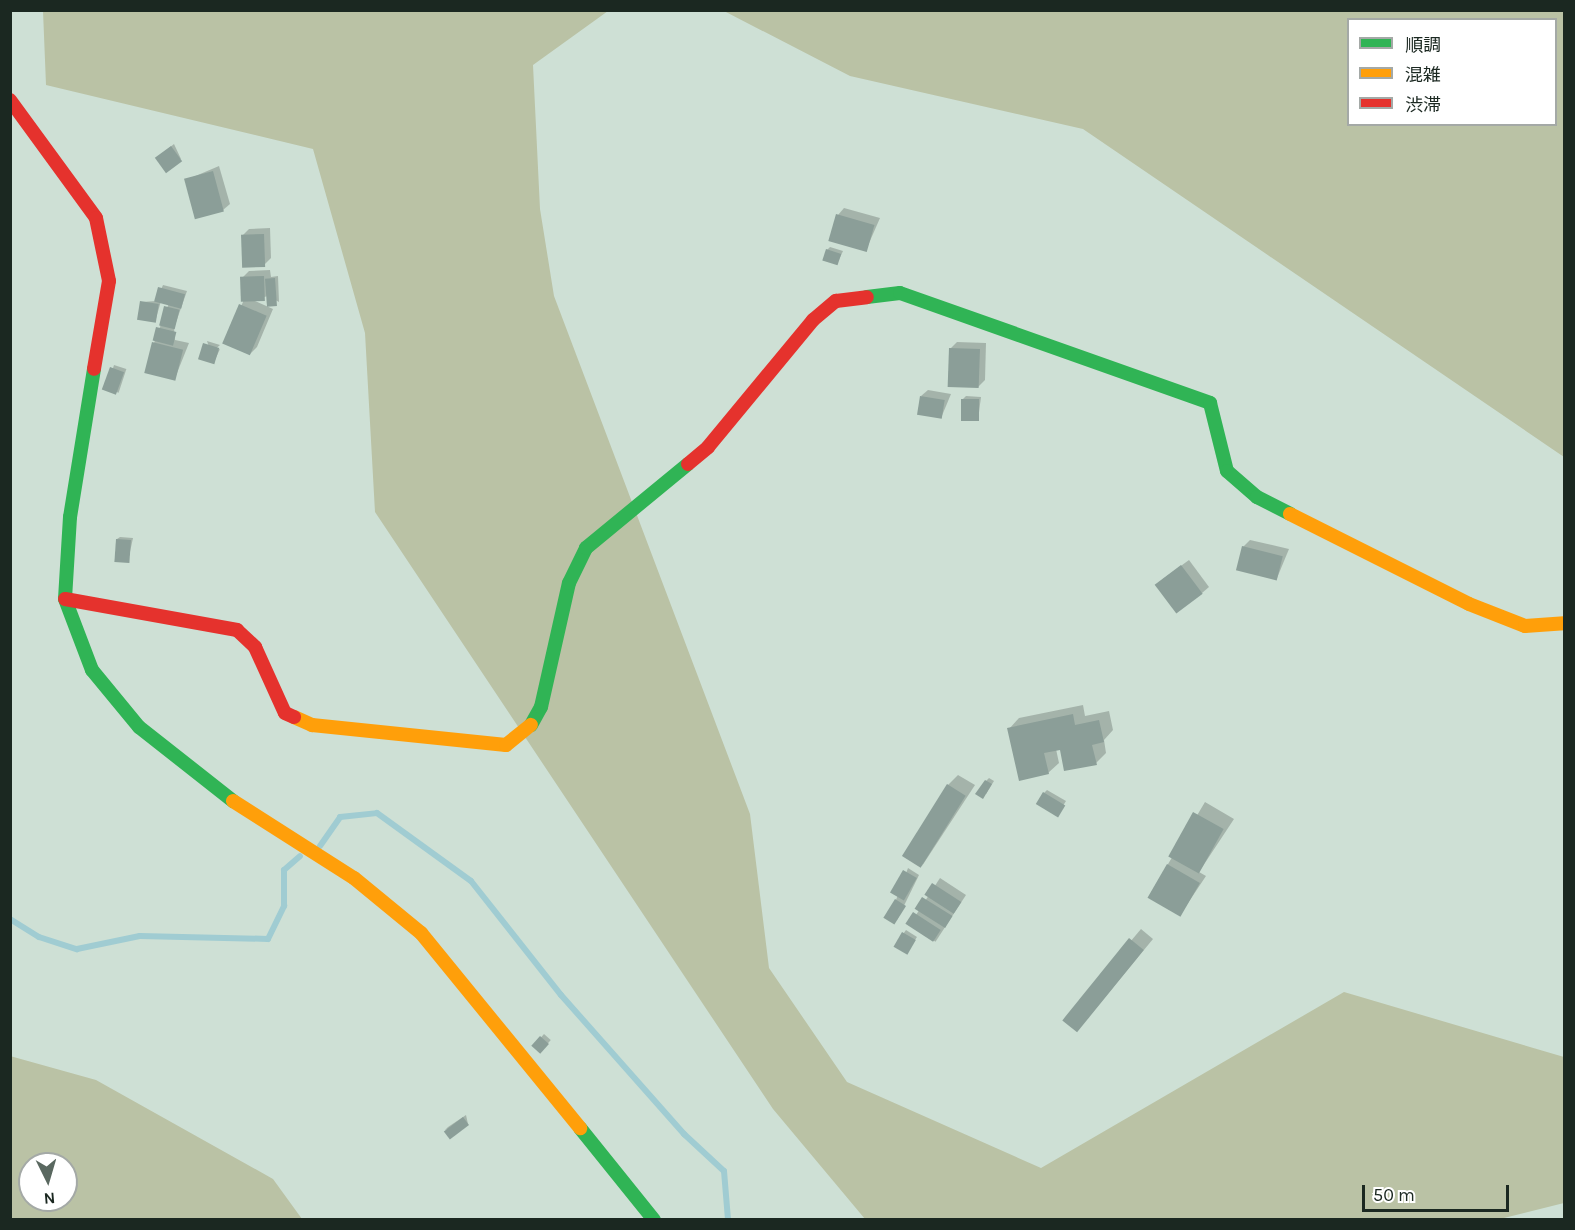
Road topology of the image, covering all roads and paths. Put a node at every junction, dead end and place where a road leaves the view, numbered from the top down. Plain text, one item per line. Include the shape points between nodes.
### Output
1 (10, 100) edge
2 (65, 599) junction
3 (1564, 623) edge
4 (654, 1220) edge

1 - 2 street via 96,218 109,281 70,517
2 - 3 street via 237,630 255,647 285,713 312,725 506,745 528,730 541,707 569,583 586,548 708,447 813,320 836,301 900,293 1198,397 1210,403 1227,471 1257,497 1480,608 1525,626
2 - 4 street via 92,670 139,727 229,799 354,878 421,933

